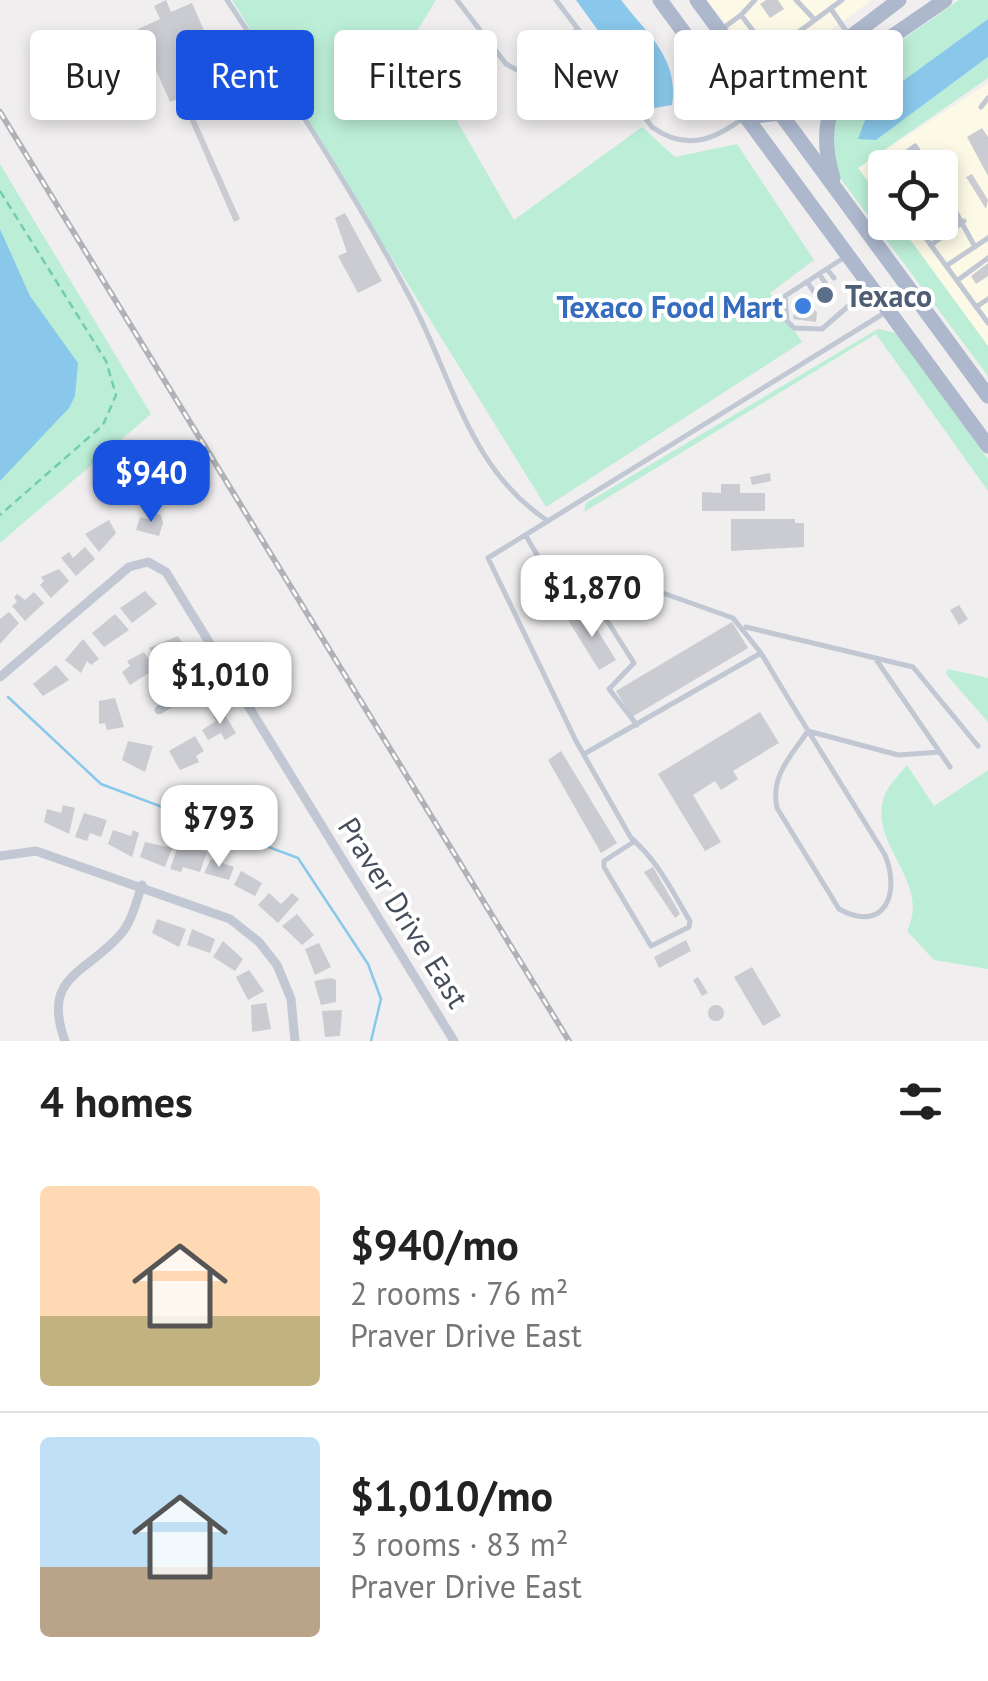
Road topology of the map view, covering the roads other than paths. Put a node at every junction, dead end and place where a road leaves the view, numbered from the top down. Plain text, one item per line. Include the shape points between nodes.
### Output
1 (227, 0) edge
2 (457, 0) edge
3 (556, 0) edge
4 (660, 0) edge
5 (697, 0) edge
6 (755, 0) edge
7 (796, 0) edge
8 (842, 0) edge
9 (899, 0) edge
10 (945, 0) edge
11 (830, 9) junction
12 (741, 15) junction
13 (816, 19) junction
14 (578, 29) junction
15 (682, 30) edge
16 (719, 30) edge
17 (721, 30) edge
18 (846, 30) edge
19 (858, 30) edge
20 (903, 31) edge
21 (988, 98) edge
22 (981, 106) dead end
23 (740, 120) edge
24 (747, 120) edge
25 (786, 120) edge
26 (826, 120) edge
27 (838, 193) junction
28 (958, 212) edge
29 (964, 221) junction
30 (988, 238) edge
31 (927, 240) edge
32 (931, 245) junction
33 (975, 247) junction
34 (848, 255) junction
35 (988, 258) edge
36 (946, 266) junction
37 (828, 268) junction
38 (820, 274) junction
39 (834, 278) dead end
40 (957, 281) junction
41 (807, 282) junction
42 (826, 284) dead end
43 (814, 293) dead end
44 (844, 293) dead end
45 (877, 294) junction
46 (914, 294) junction
47 (837, 299) dead end
48 (988, 299) edge
49 (851, 303) junction
50 (825, 308) dead end
51 (976, 308) junction
52 (844, 309) junction
53 (888, 310) junction
54 (832, 318) junction
55 (987, 321) edge
56 (988, 396) edge
57 (988, 446) edge
58 (548, 521) junction
59 (526, 536) junction
60 (553, 567) junction
61 (743, 626) junction
62 (761, 652) junction
63 (875, 658) junction
64 (226, 669) junction
65 (0, 677) edge
66 (158, 710) dead end
67 (637, 726) junction
68 (808, 731) junction
69 (978, 746) dead end
70 (940, 752) junction
71 (584, 754) junction
72 (950, 766) dead end
73 (635, 841) junction
74 (0, 856) edge
75 (142, 885) junction
76 (65, 1041) edge
77 (295, 1041) edge
78 (454, 1041) edge

1 - 58 lane via 408,293 483,454 504,487
2 - 14 lane via 506,64 519,71
3 - 14 lane
4 - 15 main road
5 - 16 main road
6 - 12 lane
7 - 13 lane
8 - 11 lane
9 - 19 main road
10 - 20 main road
11 - 13 lane
11 - 18 lane
12 - 13 lane via 770,53
12 - 17 lane
14 - 23 lane via 665,136 700,142
21 - 22 lane
24 - 34 main road
25 - 27 main road
26 - 27 main road via 827,159
27 - 46 main road
28 - 29 lane
29 - 32 lane
29 - 33 lane
30 - 33 lane
31 - 32 lane
32 - 36 lane
33 - 36 lane
34 - 37 lane
34 - 45 main road
35 - 40 lane
36 - 40 lane
37 - 38 lane
37 - 39 lane
38 - 41 lane
38 - 42 lane
40 - 51 lane
41 - 43 lane
41 - 54 lane via 785,296 788,320 794,328 822,330
44 - 49 lane
45 - 49 lane
45 - 53 main road
46 - 53 main road
46 - 56 main road
47 - 52 lane
48 - 51 lane
49 - 52 lane
50 - 54 lane
51 - 55 lane
52 - 54 lane
53 - 57 main road
53 - 58 lane
58 - 59 lane
59 - 60 lane via 543,565
59 - 71 lane via 488,558
60 - 61 lane via 602,570
60 - 67 lane via 594,600 634,663 609,689
61 - 62 lane
61 - 63 lane
62 - 67 lane
62 - 68 lane
63 - 69 lane via 913,667
63 - 70 lane
64 - 65 street, Praver Drive East via 166,572 148,562 129,567
64 - 66 street
64 - 78 street, Praver Drive East
67 - 71 lane
68 - 68 lane via 894,876 893,894 873,914 838,909 777,808 773,791 780,772
68 - 70 lane via 888,753
70 - 72 lane
71 - 73 lane
73 - 73 lane via 690,921 651,946 604,867 604,860
74 - 75 street via 36,850
75 - 76 street via 122,934 68,980 57,1010
75 - 77 street via 212,910 258,942 291,999

